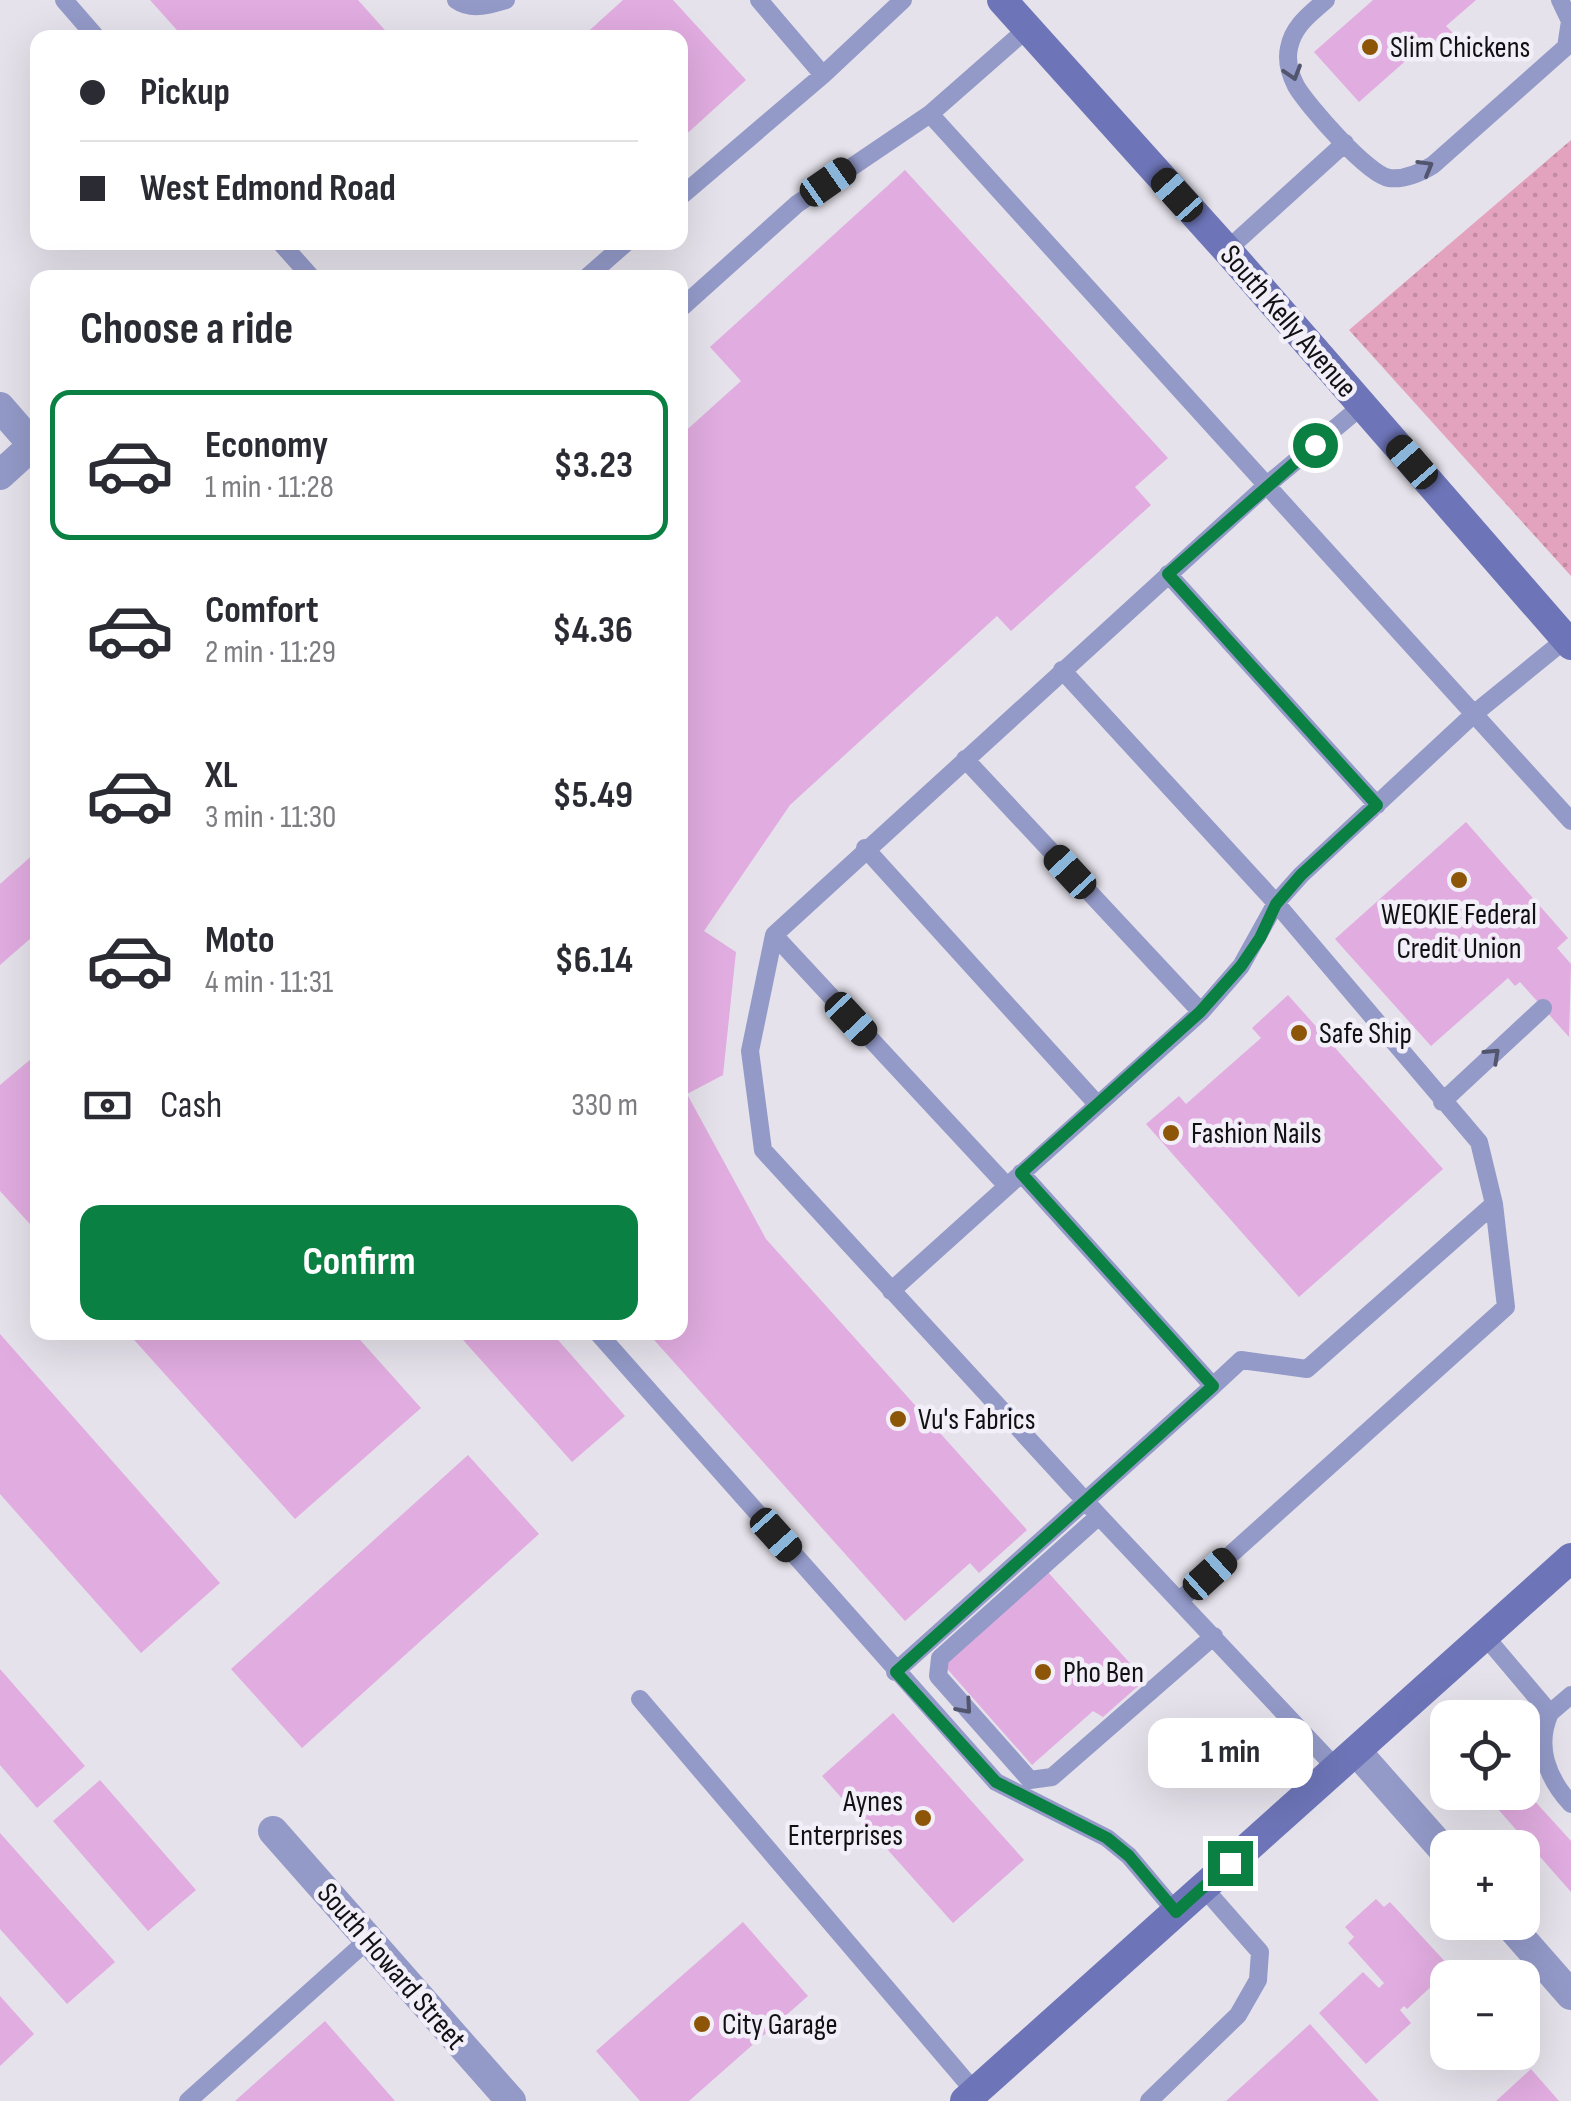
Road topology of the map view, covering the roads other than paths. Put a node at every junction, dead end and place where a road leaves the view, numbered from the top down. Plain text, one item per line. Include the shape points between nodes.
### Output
1 (64, 0) edge
2 (456, 0) edge
3 (506, 0) edge
4 (760, 0) edge
5 (903, 0) edge
6 (1002, 0) edge
7 (1326, 0) edge
8 (1560, 0) edge
9 (1028, 28) junction
10 (90, 30) edge
11 (823, 75) junction
12 (930, 114) junction
13 (1344, 144) junction
14 (688, 190) edge
15 (287, 250) edge
16 (618, 250) edge
17 (1227, 250) junction
18 (305, 270) edge
19 (595, 270) edge
20 (688, 302) edge
21 (1363, 406) junction
22 (0, 408) edge
23 (30, 442) edge
24 (30, 448) edge
25 (0, 475) edge
26 (1267, 485) junction
27 (1168, 574) junction
28 (1567, 635) edge
29 (1062, 670) junction
30 (1476, 713) junction
31 (966, 759) junction
32 (1377, 805) junction
33 (1571, 821) edge
34 (866, 848) junction
35 (1276, 904) junction
36 (774, 935) junction
37 (1543, 1008) dead end
38 (1200, 1012) junction
39 (1442, 1102) junction
40 (1097, 1104) junction
41 (1014, 1179) junction
42 (1494, 1204) junction
43 (891, 1291) junction
44 (604, 1340) edge
45 (1213, 1386) junction
46 (1093, 1509) junction
47 (1571, 1558) edge
48 (1180, 1600) junction
49 (1484, 1635) junction
50 (1214, 1636) junction
51 (896, 1672) junction
52 (1571, 1695) edge
53 (640, 1699) dead end
54 (1550, 1712) junction
55 (1346, 1759) junction
56 (1571, 1804) edge
57 (273, 1832) dead end
58 (1430, 1838) edge
59 (1204, 1887) junction
60 (1176, 1912) junction
61 (369, 1939) junction
62 (1523, 1940) edge
63 (1570, 1991) edge
64 (970, 2097) edge
65 (188, 2101) edge
66 (511, 2101) edge
67 (1149, 2101) edge

1 - 10 lane
2 - 3 lane via 482,7
4 - 11 lane
5 - 11 lane
6 - 9 main road, South Kelly Avenue
7 -> 13 lane via 1298,24 1288,66 1297,88
13 -> 8 lane via 1389,178 1433,165 1566,46 1570,20
9 - 12 lane
9 - 17 main road, South Kelly Avenue
11 - 14 lane
12 - 20 lane via 797,204
12 - 26 lane
13 - 17 lane
15 - 18 lane
16 - 19 lane
17 - 21 main road, South Kelly Avenue
21 - 26 lane
21 - 28 main road, South Kelly Avenue
22 - 23 street
24 - 25 street
26 - 27 lane
26 - 30 lane
27 - 29 lane
27 - 32 lane
28 - 30 lane
29 - 31 lane
29 - 35 lane
30 - 32 lane
30 - 33 lane
31 - 34 lane
31 - 38 lane
32 - 35 lane
34 - 36 lane
34 - 40 lane
35 - 38 lane via 1241,966
35 - 39 lane
36 - 41 lane
36 - 43 lane via 750,1051 763,1150
39 -> 37 lane
38 - 40 lane
39 - 42 lane via 1479,1142
40 - 41 lane
41 - 43 lane
41 - 45 lane
42 - 45 lane via 1307,1368 1241,1360
42 - 48 lane via 1506,1307
43 - 46 lane
44 - 51 lane
45 - 46 lane
46 - 48 lane
46 -> 50 lane via 940,1658 938,1676 1030,1780 1052,1777
46 - 51 lane
47 - 49 main road
48 - 50 lane
49 - 54 lane
49 - 55 main road
50 - 55 lane
51 - 60 lane via 996,1782 1107,1838
52 - 54 lane
53 - 64 lane
54 - 56 lane via 1541,1732 1545,1764
55 - 58 street
55 - 59 main road
57 - 61 street, South Howard Street
59 - 60 main road
59 - 67 lane via 1260,1952 1258,1980 1238,2015
60 - 64 main road
61 - 65 lane
61 - 66 street, South Howard Street
62 - 63 street

